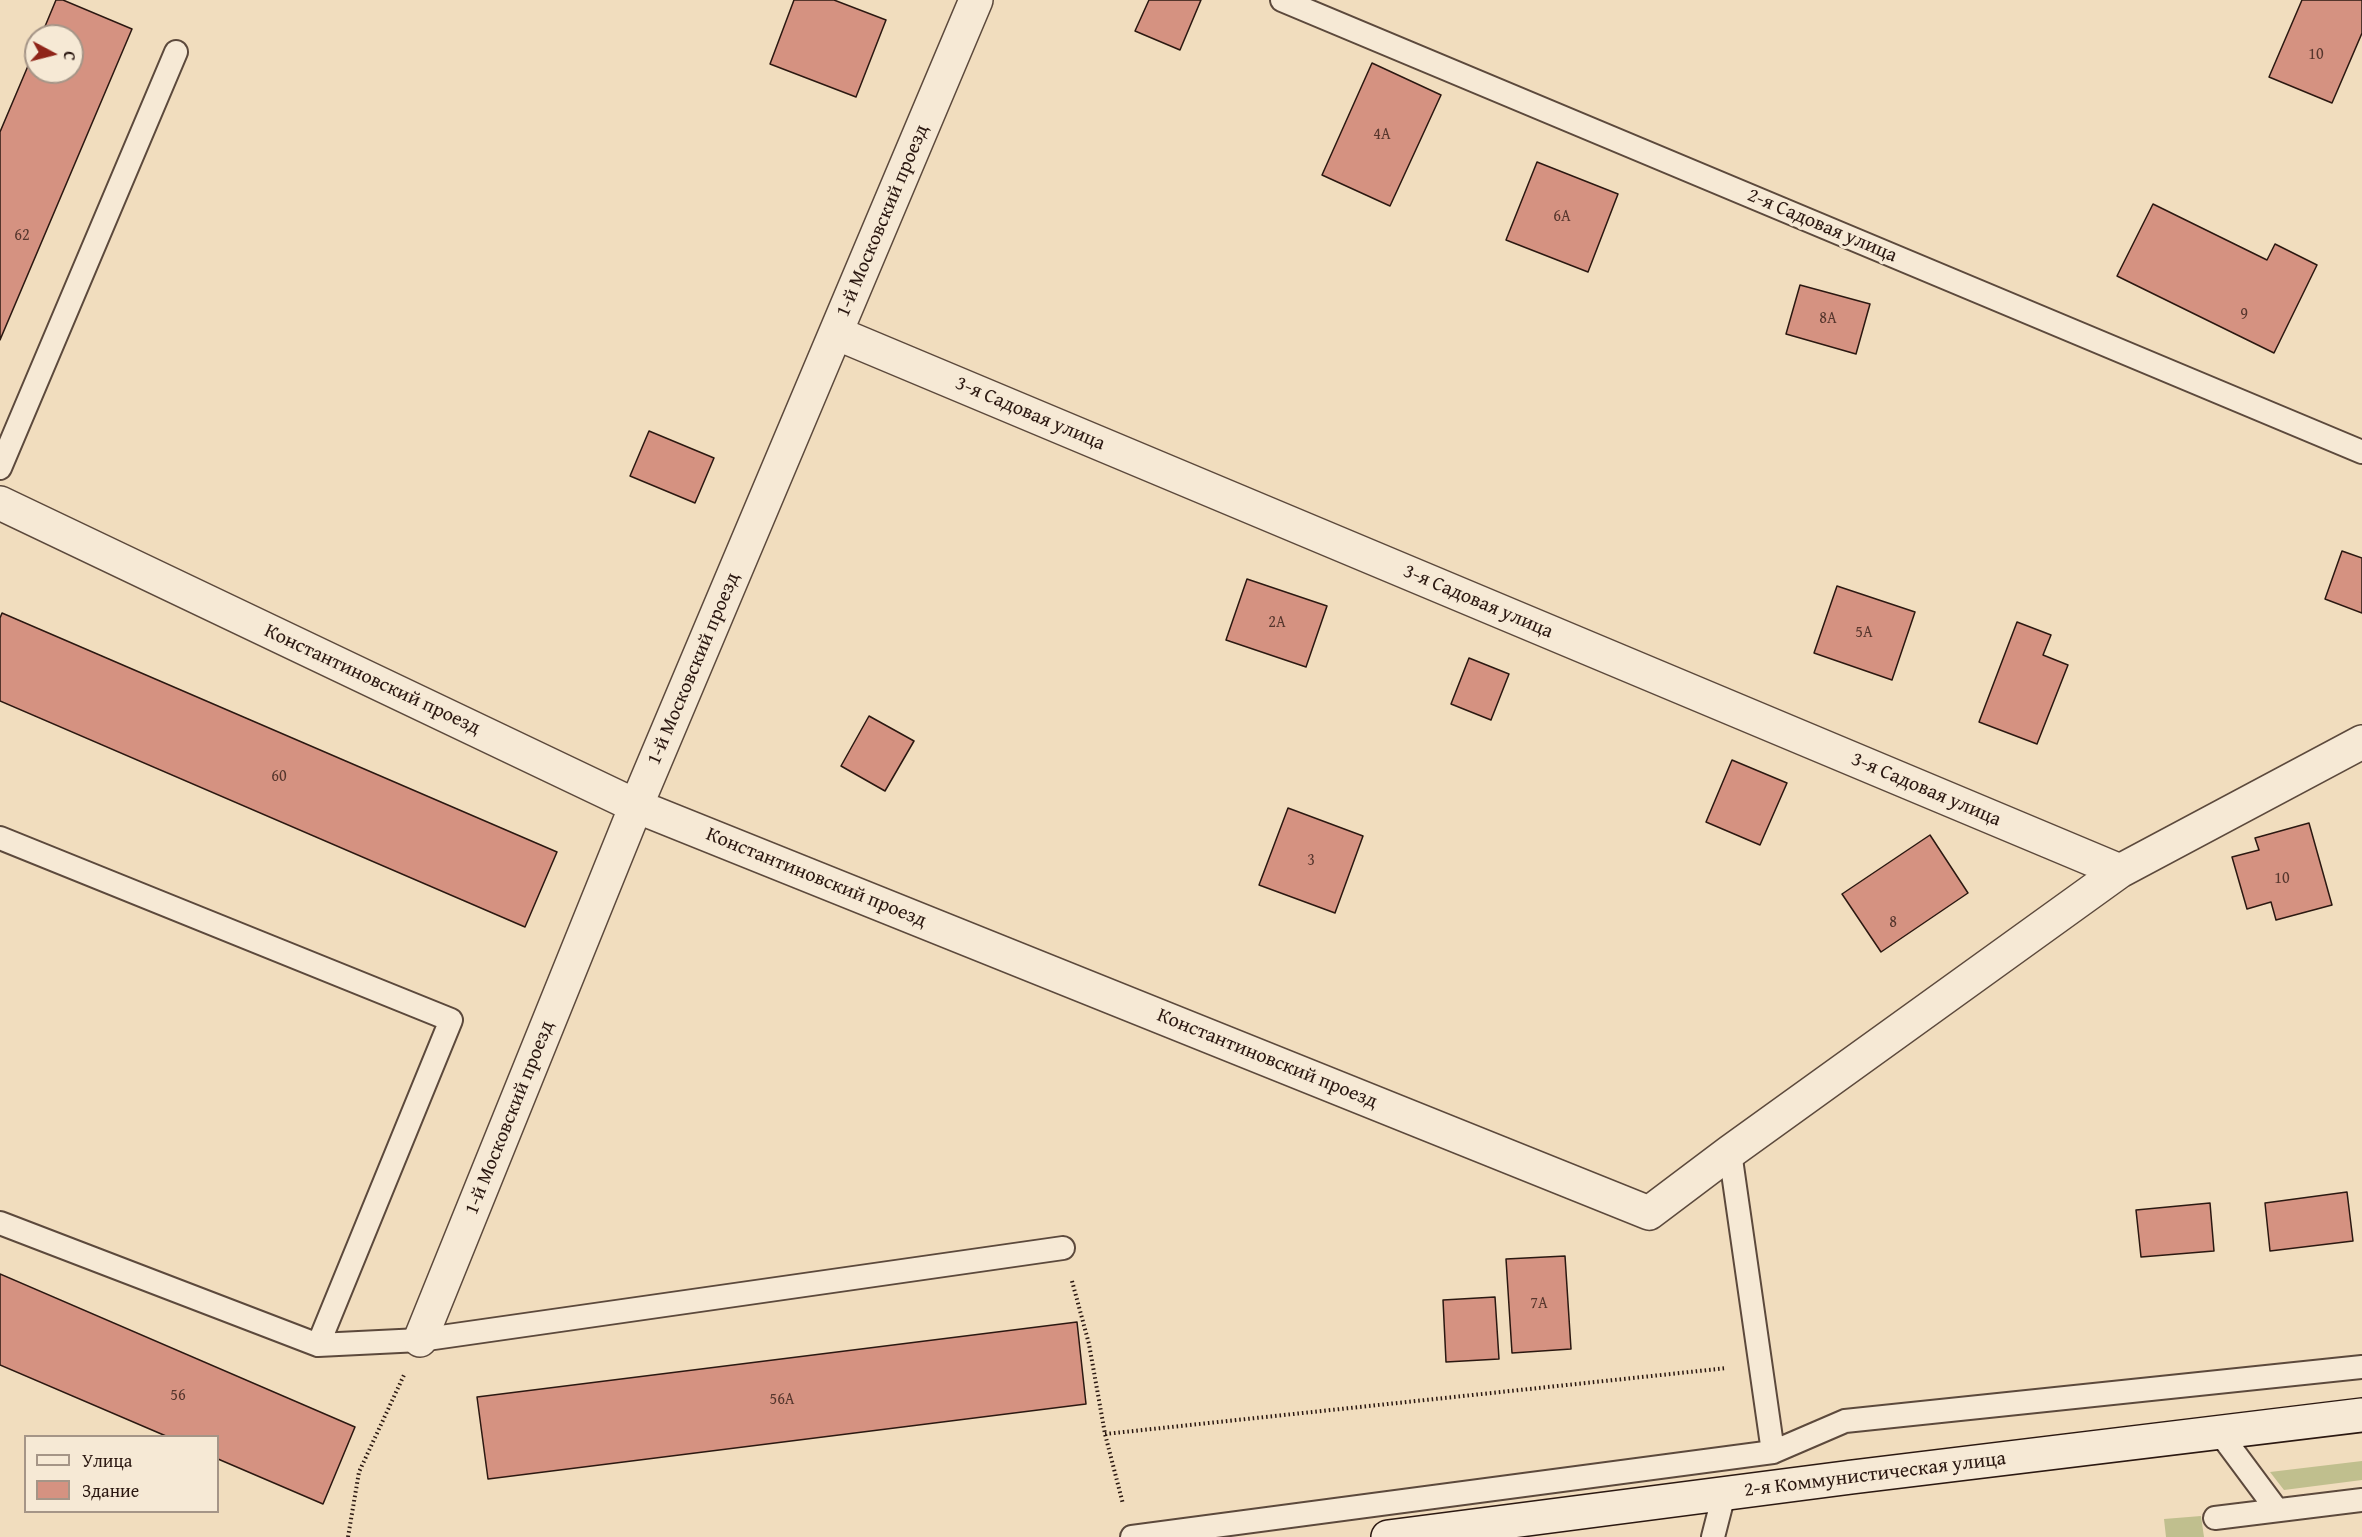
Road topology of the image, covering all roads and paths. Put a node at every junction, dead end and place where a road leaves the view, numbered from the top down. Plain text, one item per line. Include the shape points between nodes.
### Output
1 (976, 0) edge
2 (1282, 0) edge
3 (176, 52) dead end
4 (836, 333) junction
5 (2362, 452) edge
6 (0, 468) edge
7 (0, 503) edge
8 (2362, 742) edge
9 (636, 806) junction
10 (0, 838) edge
11 (2120, 871) junction
12 (1730, 1152) junction
13 (0, 1223) edge
14 (1063, 1248) joint
15 (420, 1340) junction
16 (318, 1345) junction
17 (1761, 1365) junction
18 (2362, 1367) edge
19 (2362, 1415) edge
20 (2219, 1432) junction
21 (1105, 1434) junction
22 (1773, 1452) junction
23 (1724, 1494) junction
24 (2362, 1500) edge
25 (2277, 1510) junction
26 (2215, 1518) dead end
27 (348, 1537) edge
28 (1131, 1537) edge
29 (1388, 1537) edge
30 (1713, 1537) edge

1 - 4 street, 1-й Московский проезд
2 - 5 lane, 2-я Садовая улица
3 - 6 lane
4 - 9 street, 1-й Московский проезд
4 - 11 street, 3-я Садовая улица
7 - 9 street, Константиновский проезд
8 - 11 street
9 - 12 street, Константиновский проезд via 1649,1213
9 - 15 street, 1-й Московский проезд
10 - 16 lane via 451,1020
11 - 12 street
12 - 17 lane
13 - 16 lane
14 - 15 lane
14 - 21 path via 1089,1344
15 - 16 lane
15 - 27 path via 359,1472
17 - 21 path
17 - 22 lane
18 - 22 lane via 1845,1421
19 - 20 street, 2-я Коммунистическая улица
20 - 23 street, 2-я Коммунистическая улица
20 - 25 lane
21 - 28 path
22 - 28 lane
23 - 29 street, 2-я Коммунистическая улица
23 - 30 lane
24 - 25 lane
25 - 26 lane

